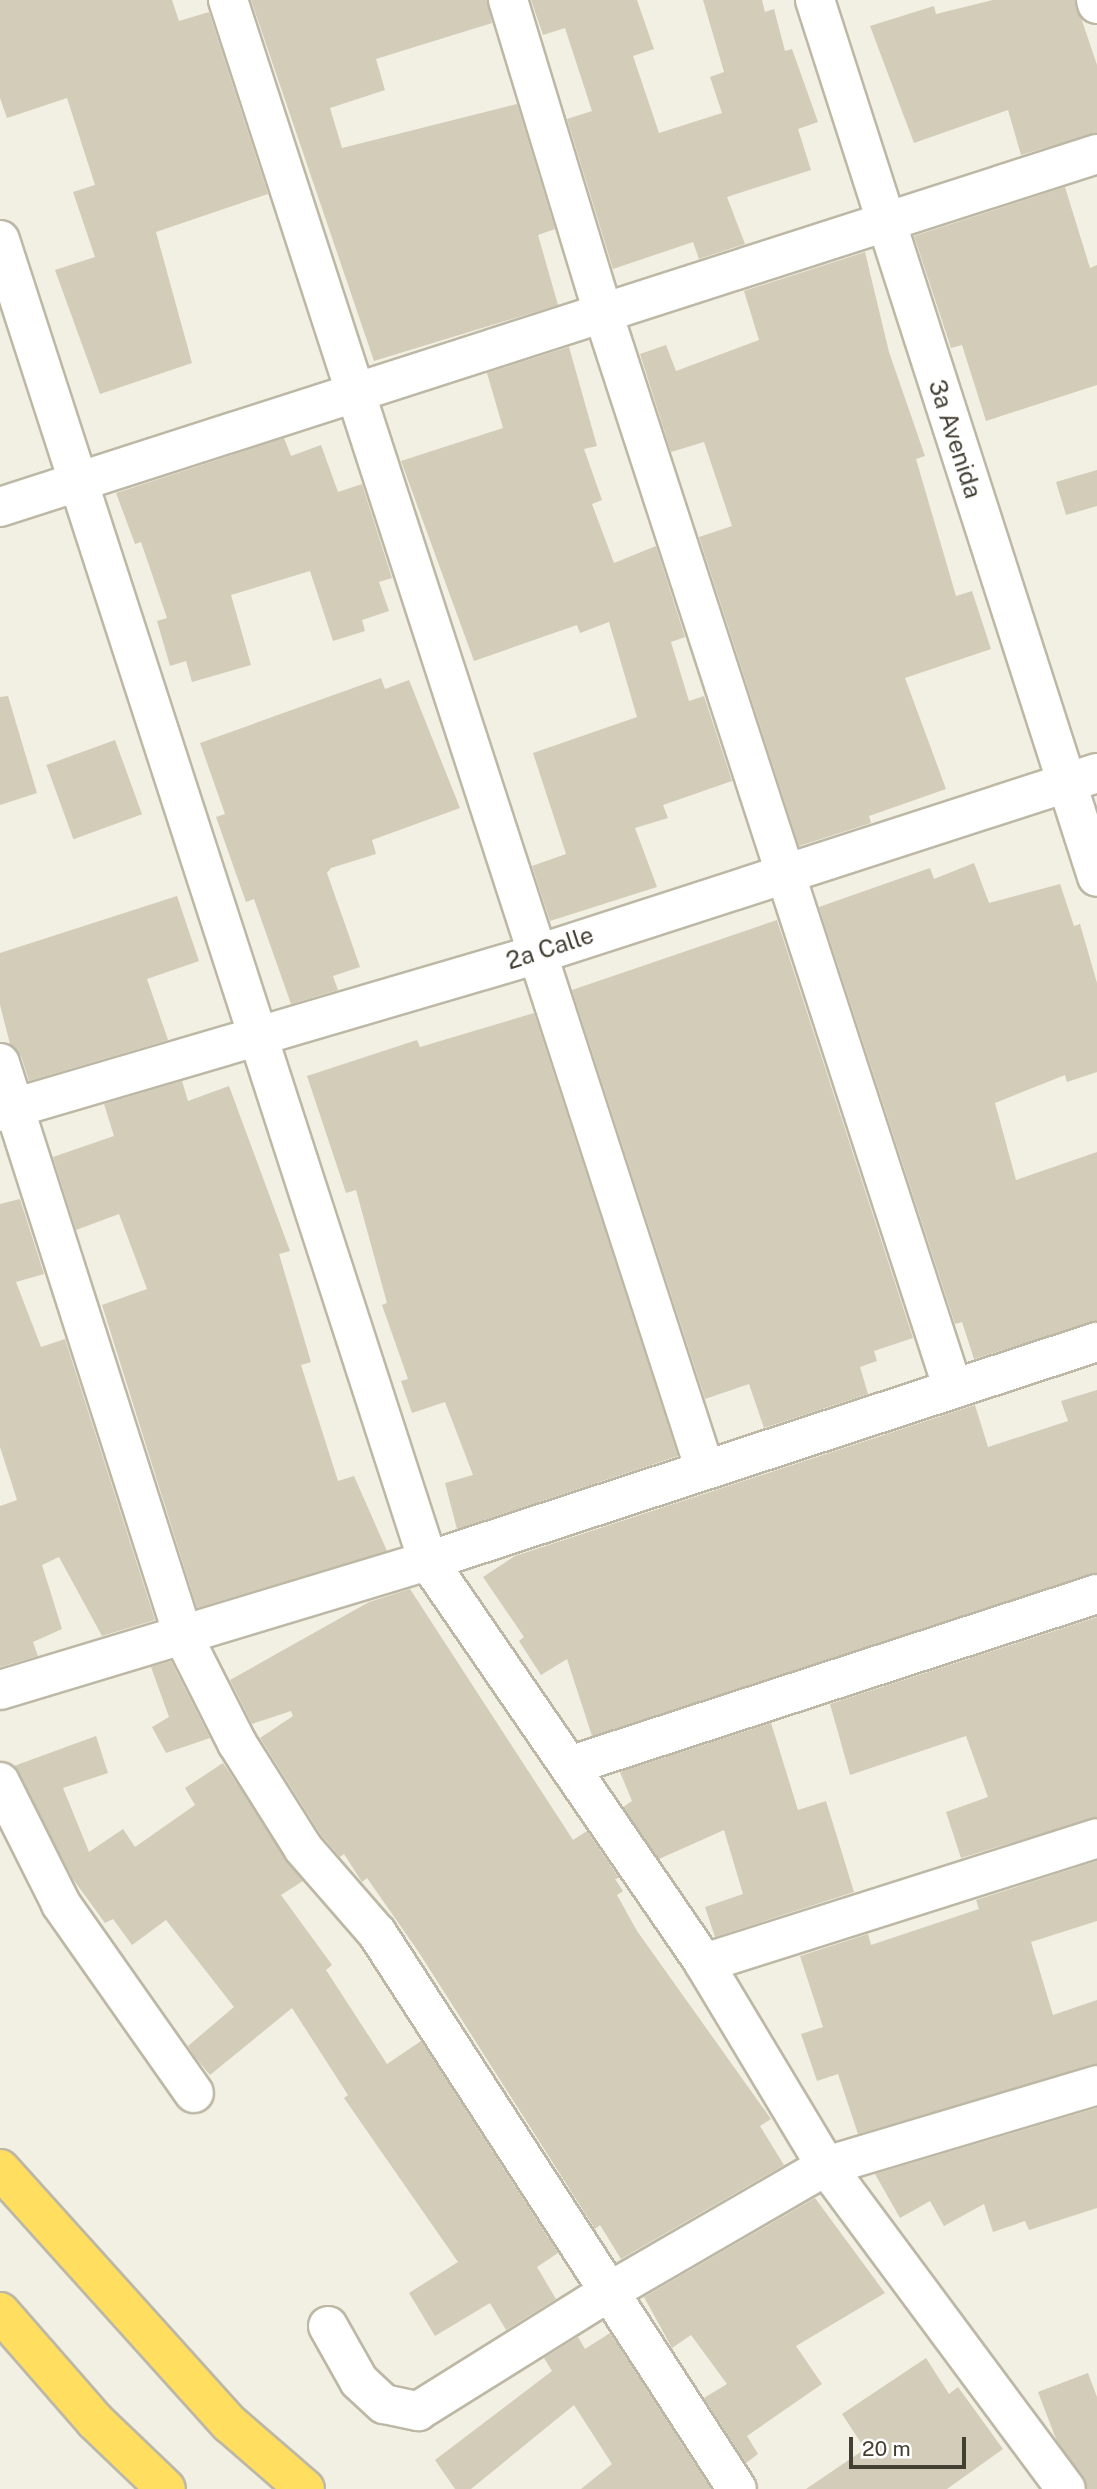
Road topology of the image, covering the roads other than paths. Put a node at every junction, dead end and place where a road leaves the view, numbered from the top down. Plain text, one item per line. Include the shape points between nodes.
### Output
1 (228, 0) edge
2 (509, 0) edge
3 (815, 0) edge
4 (1097, 154) edge
5 (886, 226) junction
6 (0, 240) edge
7 (603, 313) junction
8 (354, 393) junction
9 (79, 481) junction
10 (0, 507) edge
11 (1081, 777) edge
12 (785, 870) junction
13 (1097, 877) edge
14 (538, 954) junction
15 (257, 1035) junction
16 (0, 1063) edge
17 (8, 1111) edge
18 (1097, 1342) edge
19 (952, 1386) junction
20 (705, 1470) junction
21 (428, 1562) junction
22 (1097, 1594) edge
23 (184, 1637) junction
24 (0, 1690) edge
25 (572, 1765) junction
26 (0, 1782) edge
27 (1097, 1838) edge
28 (704, 1964) junction
29 (1097, 2085) edge
30 (194, 2093) dead end
31 (826, 2166) junction
32 (0, 2169) edge
33 (607, 2293) junction
34 (0, 2312) edge
35 (328, 2326) dead end
36 (166, 2489) edge
37 (305, 2489) edge
38 (737, 2489) edge
39 (1066, 2489) edge

1 - 8 street
2 - 7 street
3 - 5 street, 3a Avenida
4 - 5 street
5 - 7 street
5 - 11 street, 3a Avenida
6 - 9 street
7 - 8 street
7 - 12 street
8 - 9 street
8 - 14 street
9 - 10 street
9 - 15 street
11 - 12 street, 2a Calle
11 - 13 street, 3a Avenida
12 - 14 street, 2a Calle
12 - 19 street
14 - 15 street, 2a Calle
14 - 20 street
15 - 17 street, 2a Calle
15 - 21 street
16 - 17 street
17 - 23 street
18 - 19 street
19 - 20 street
20 - 21 street
21 - 23 street
21 - 25 street
22 - 25 street
23 - 24 street
23 - 33 street via 237,1743 303,1848 377,1933
25 - 28 street
26 - 30 street via 61,1904
27 - 28 street
28 - 31 street
29 - 31 street
31 - 33 street
31 - 39 street
32 - 37 highway via 230,2424
33 - 35 street via 418,2411 384,2404 359,2381
33 - 38 street
34 - 36 highway via 95,2421

